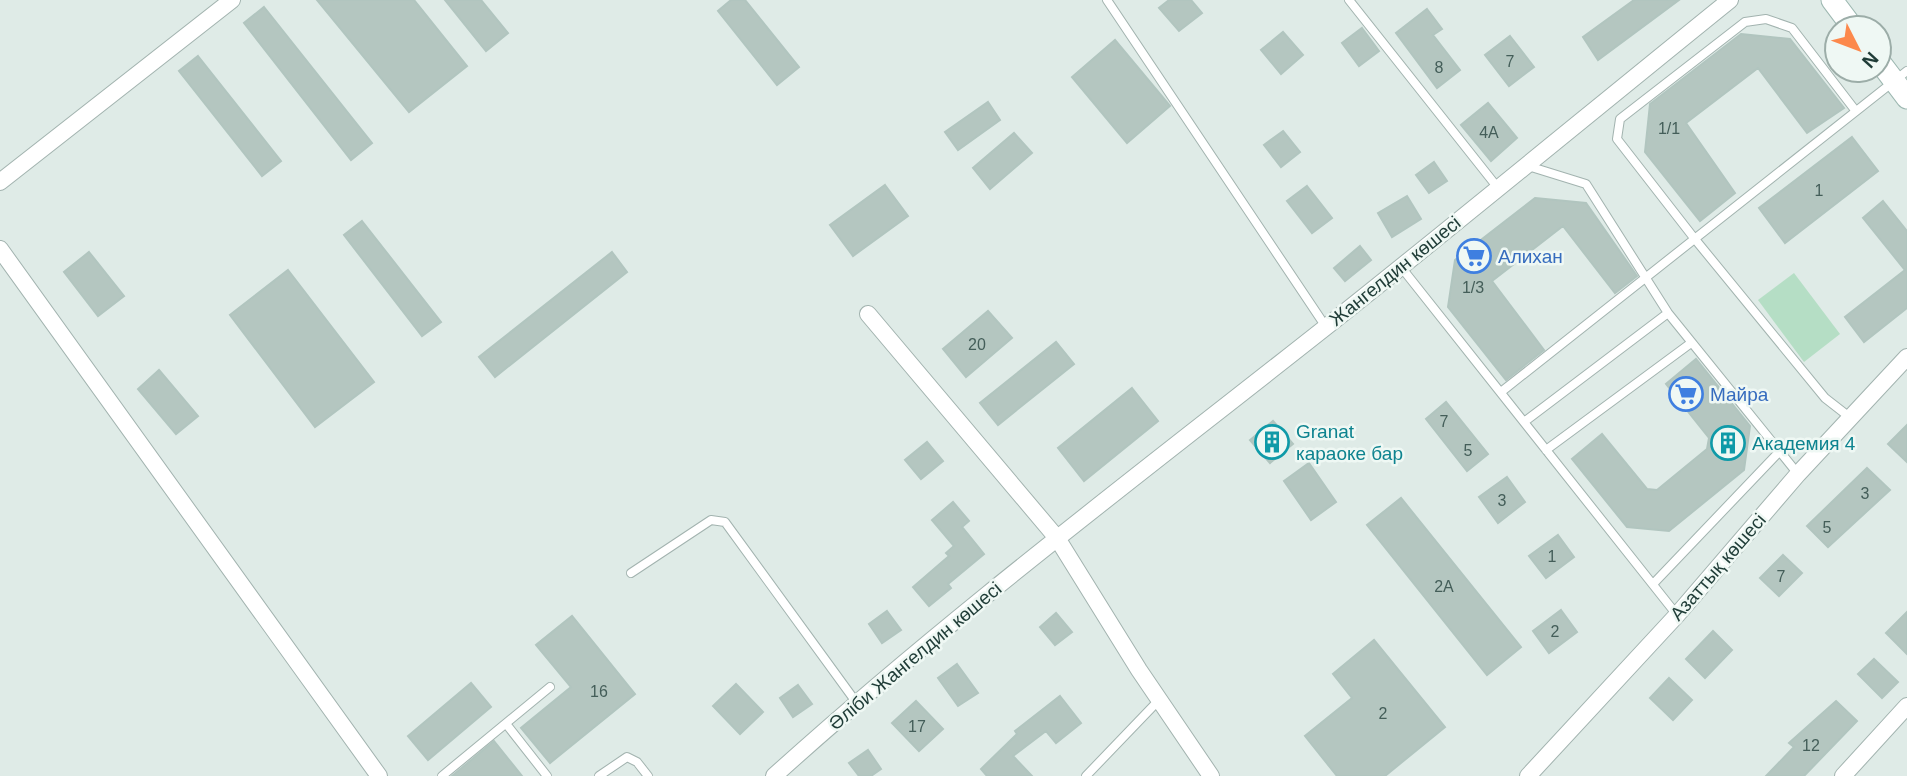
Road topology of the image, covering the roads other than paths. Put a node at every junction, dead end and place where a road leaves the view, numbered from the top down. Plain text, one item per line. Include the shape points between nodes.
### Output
1 (232, 0) edge
2 (1107, 0) edge
3 (1349, 0) edge
4 (1730, 0) edge
5 (1900, 75) edge
6 (1907, 97) edge
7 (1855, 110) junction
8 (1526, 165) junction
9 (0, 182) edge
10 (1498, 188) junction
11 (1694, 238) junction
12 (0, 249) edge
13 (1401, 267) junction
14 (1647, 276) junction
15 (1668, 313) junction
16 (868, 314) dead end
17 (1326, 327) junction
18 (1691, 342) junction
19 (1907, 358) edge
20 (1501, 392) junction
21 (1852, 419) junction
22 (1524, 422) junction
23 (1546, 450) junction
24 (1780, 452) junction
25 (1798, 474) junction
26 (1057, 538) junction
27 (631, 573) dead end
28 (1654, 583) junction
29 (1677, 615) junction
30 (550, 687) dead end
31 (1159, 700) junction
32 (856, 702) junction
33 (1907, 706) edge
34 (506, 725) junction
35 (379, 776) edge
36 (442, 776) edge
37 (547, 776) edge
38 (599, 776) edge
39 (648, 776) edge
40 (774, 776) edge
41 (1086, 776) edge
42 (1211, 776) edge
43 (1528, 776) edge
44 (1843, 776) edge

1 - 9 street
2 - 17 lane
3 - 10 lane
4 - 8 street, Жангелдин көшесі
5 - 6 main road
5 - 7 lane
7 - 11 lane
7 - 11 lane via 1792,29 1766,19 1745,22 1620,119 1618,139
8 - 10 street, Жангелдин көшесі
8 - 14 lane via 1586,184
10 - 13 street, Жангелдин көшесі
11 - 14 lane
11 - 21 lane via 1825,398
12 - 35 street
13 - 17 street, Жангелдин көшесі
13 - 20 lane
14 - 15 lane
14 - 20 lane
15 - 18 lane
15 - 22 lane
16 - 26 street
17 - 26 street, Жангелдин көшесі
18 - 23 lane
18 - 24 lane
19 - 21 street, Азаттық көшесі
20 - 22 lane
21 - 25 street, Азаттық көшесі
22 - 23 lane
23 - 28 lane
24 - 25 lane
24 - 28 lane
25 - 29 street, Азаттық көшесі
26 - 31 street
26 - 32 street, Әліби Жангелдин көшесі
27 - 32 lane via 711,520 725,522
28 - 29 lane
29 - 43 street, Азаттық көшесі
30 - 34 lane
31 - 41 lane
31 - 42 street
32 - 40 street, Әліби Жангелдин көшесі
33 - 44 street
34 - 36 lane
34 - 37 lane
38 - 39 lane via 627,757 638,762

